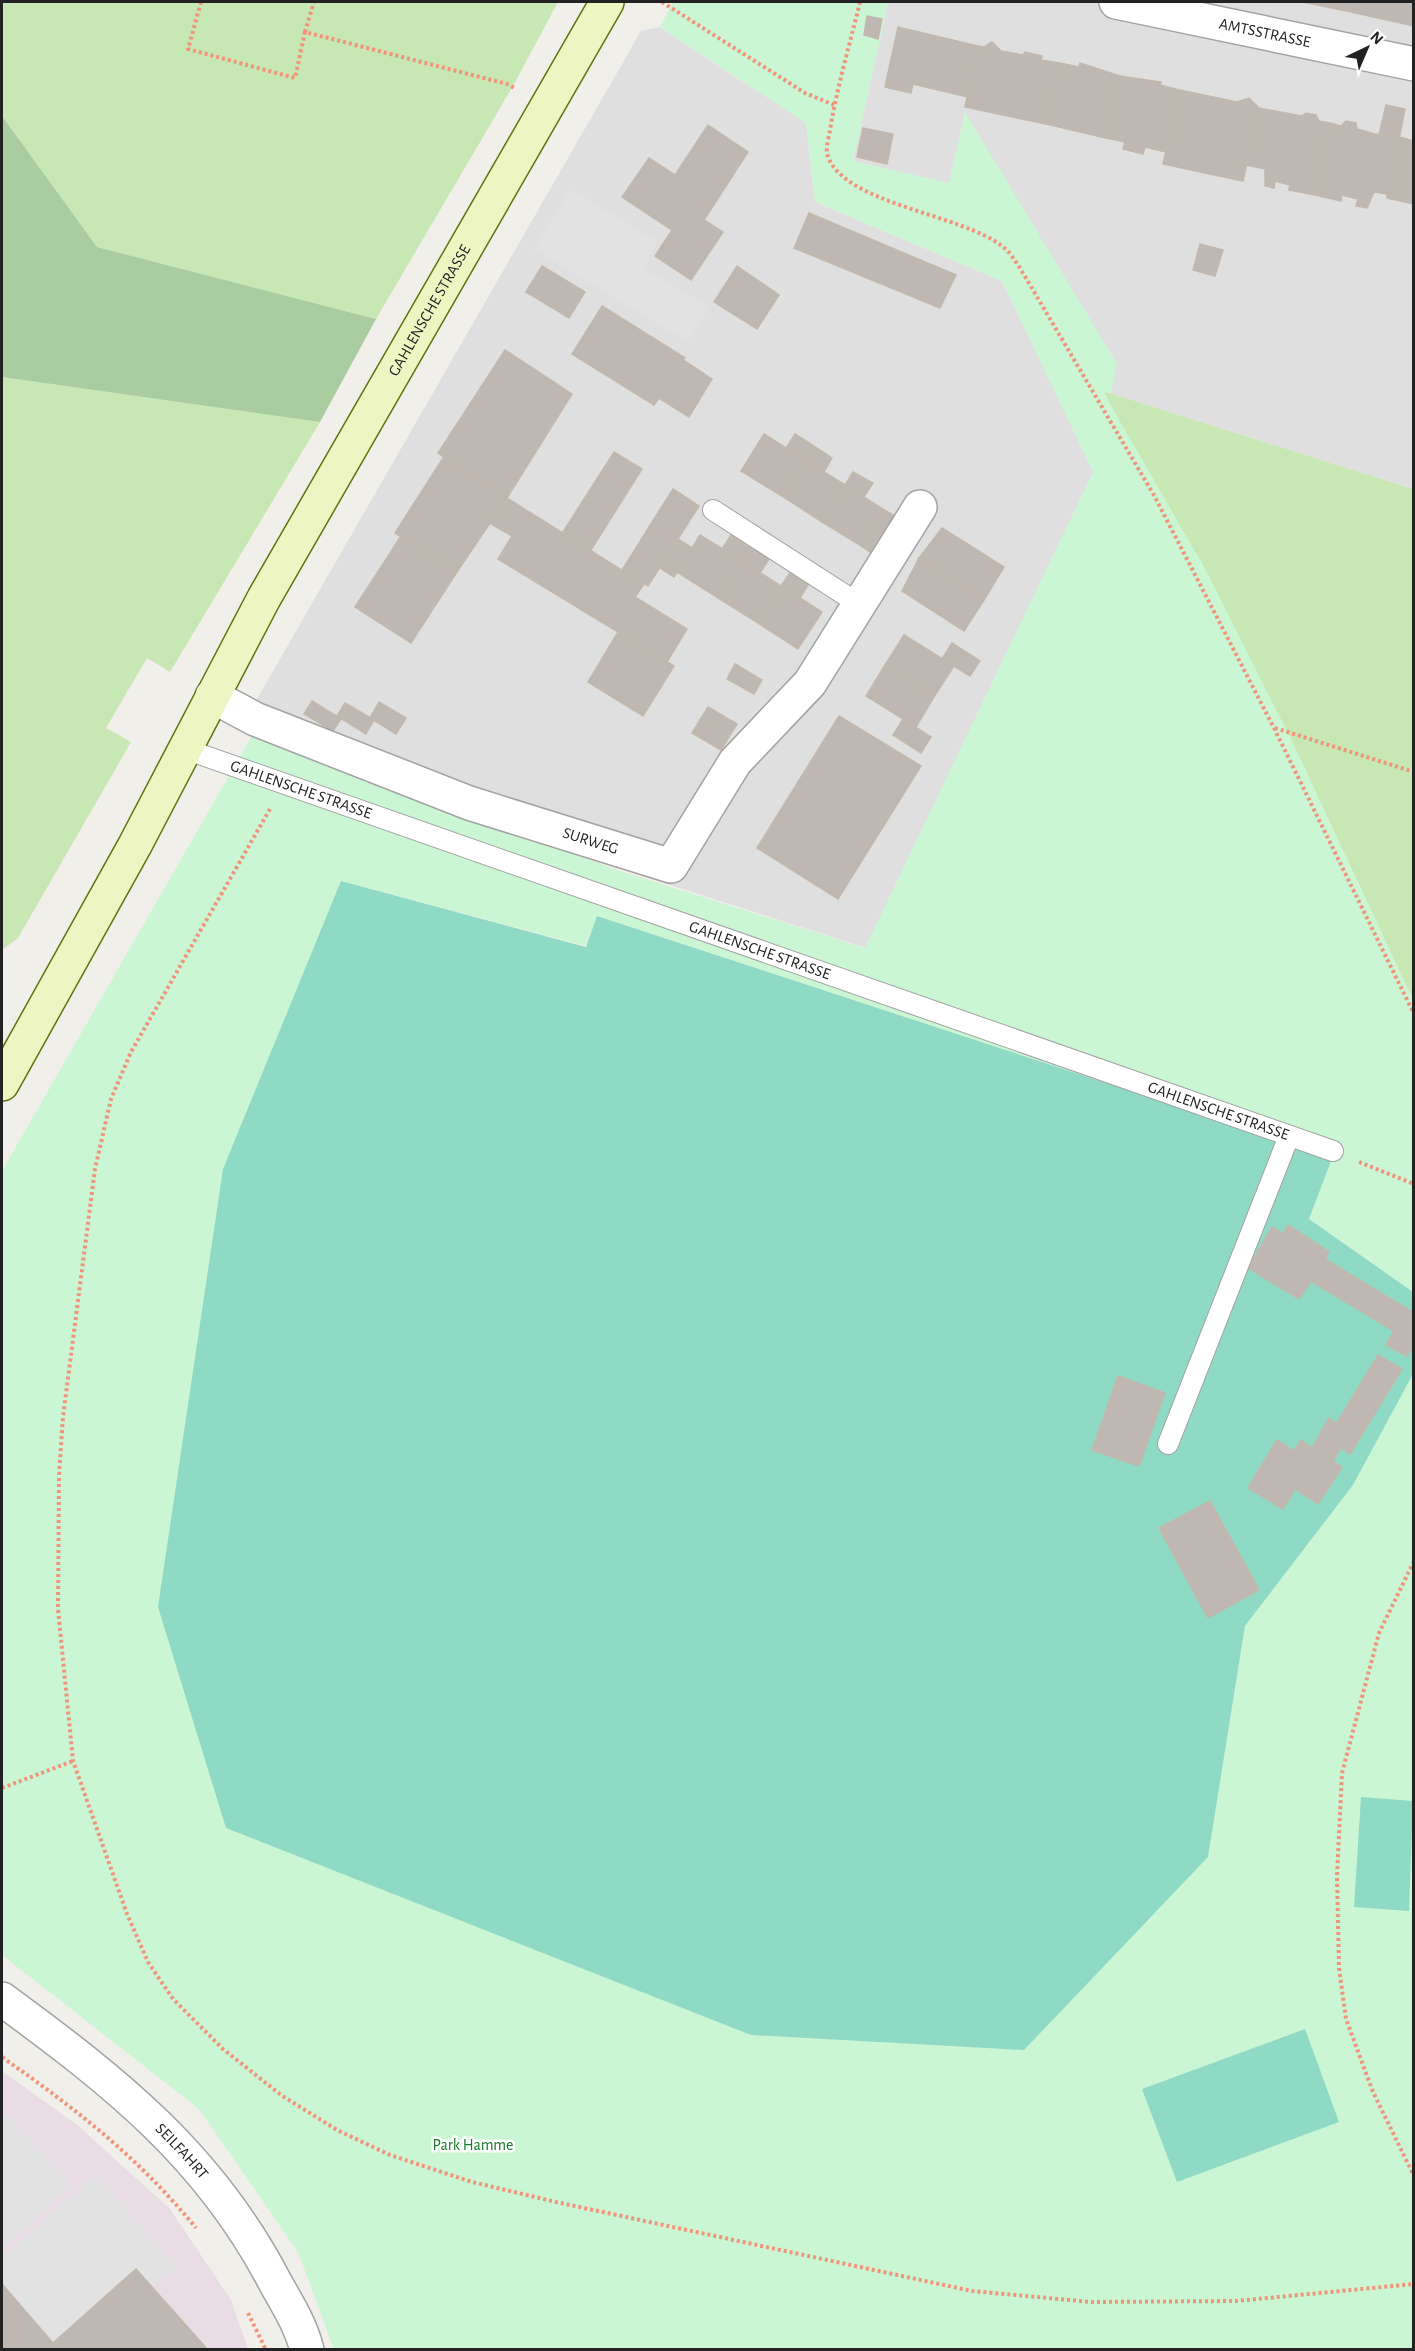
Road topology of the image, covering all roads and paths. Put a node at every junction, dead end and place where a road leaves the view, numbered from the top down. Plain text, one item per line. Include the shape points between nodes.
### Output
1 (201, 2) edge
2 (314, 2) edge
3 (607, 2) edge
4 (662, 2) edge
5 (860, 2) edge
6 (1116, 2) edge
7 (305, 32) junction
8 (1413, 64) edge
9 (834, 105) junction
10 (545, 107) junction
11 (920, 507) dead end
12 (713, 510) dead end
13 (859, 604) junction
14 (212, 696) junction
15 (1274, 728) junction
16 (185, 749) junction
17 (1413, 772) edge
18 (285, 784) junction
19 (1413, 1014) edge
20 (2, 1084) edge
21 (1289, 1136) junction
22 (1333, 1151) joint
23 (1413, 1184) edge
24 (1168, 1444) dead end
25 (1413, 1561) edge
26 (73, 1761) junction
27 (2, 1788) edge
28 (2, 1999) edge
29 (2, 2057) edge
30 (1413, 2176) edge
31 (200, 2233) dead end
32 (1413, 2284) edge
33 (247, 2310) dead end
34 (266, 2349) edge
35 (307, 2349) edge

1 - 7 path via 188,50 295,78
2 - 7 path
3 - 10 street, GAHLENSCHE STRASSE
4 - 9 path via 805,93
5 - 9 path
6 - 8 street, AMTSSTRASSE
7 - 10 path via 507,84
9 - 15 path via 827,152 836,173 869,192 979,233 1004,247 1020,268 1155,497
10 - 14 street, GAHLENSCHE STRASSE
11 - 13 street, SURWEG
12 - 13 lane
13 - 14 street, SURWEG via 810,683 735,762 671,866 469,803 255,719
14 - 16 street, GAHLENSCHE STRASSE
15 - 17 path
15 - 19 path
16 - 18 lane, GAHLENSCHE STRASSE
16 - 20 street, GAHLENSCHE STRASSE
18 - 21 lane, GAHLENSCHE STRASSE
18 - 26 path via 131,1052 111,1099 95,1169 73,1329 59,1475 58,1609
21 - 22 lane, GAHLENSCHE STRASSE
21 - 24 lane
22 - 23 path
25 - 30 path via 1379,1633 1342,1773 1337,1875 1339,1968 1346,2019 1373,2092
26 - 27 path
26 - 32 path via 127,1914 148,1962 173,1999 223,2049 281,2095 337,2130 390,2155 472,2182 556,2202 972,2291 1090,2302 1236,2301
28 - 35 street, SEILFAHRT via 109,2081 193,2160 216,2187 269,2269
29 - 31 path via 79,2112 133,2158
33 - 34 path

